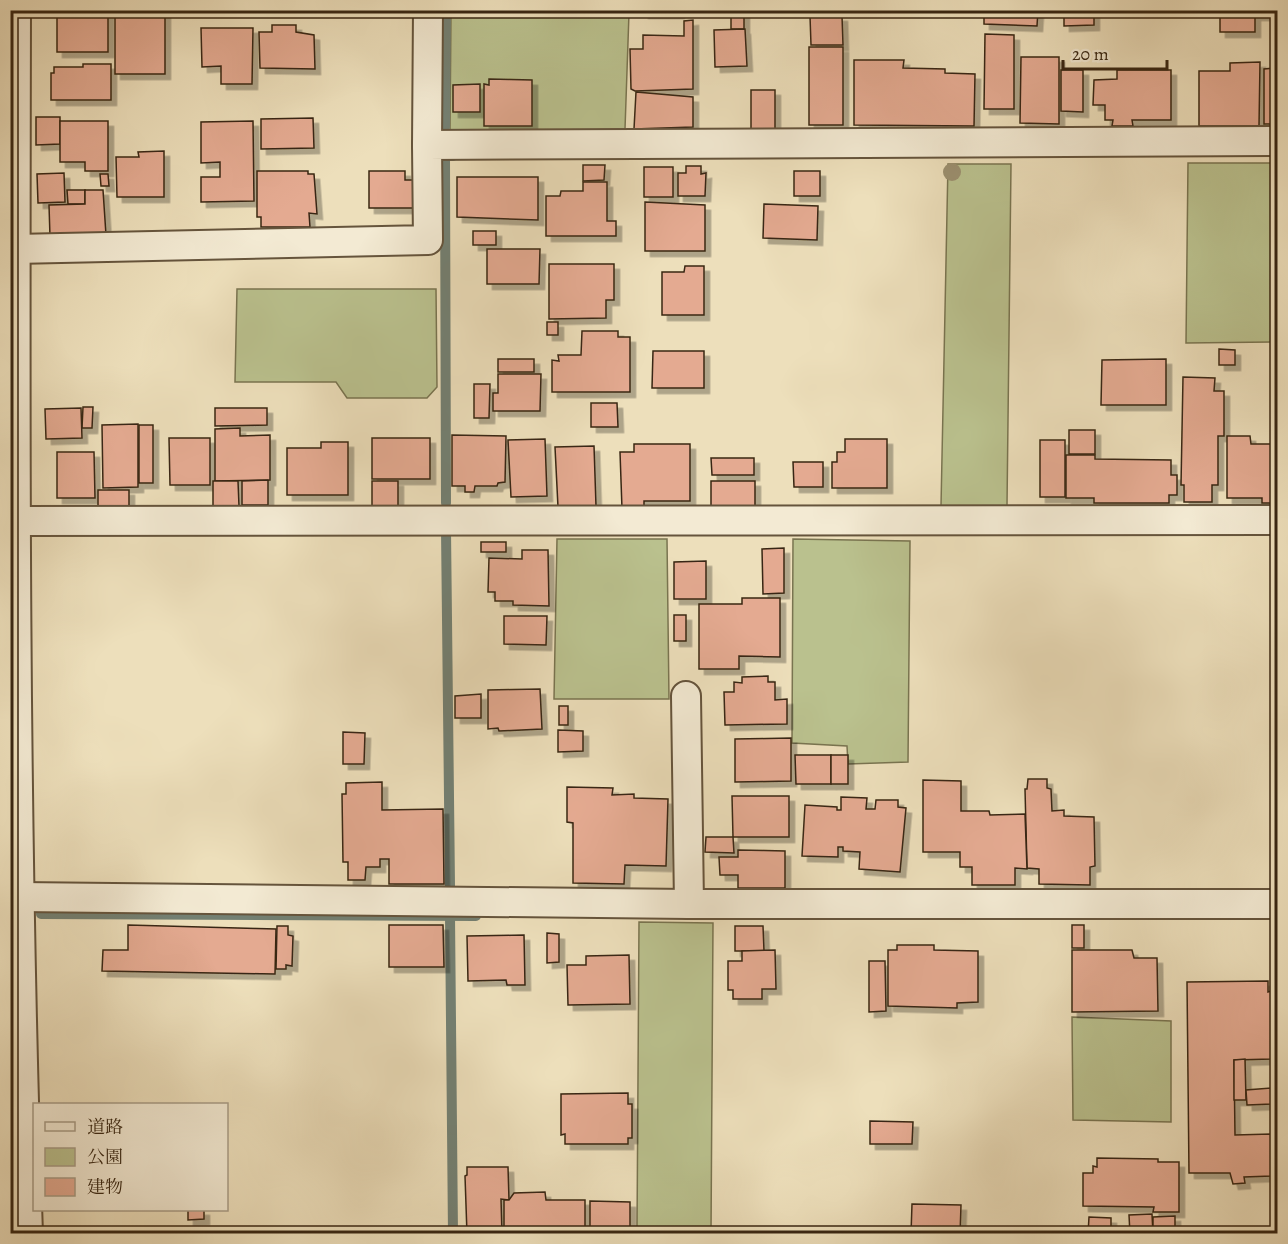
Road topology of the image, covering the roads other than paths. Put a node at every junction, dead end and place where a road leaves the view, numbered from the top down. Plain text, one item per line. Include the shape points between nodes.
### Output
1 (16, 10) edge
2 (428, 10) edge
3 (13, 95) edge
4 (1278, 141) edge
5 (427, 145) junction
6 (13, 237) edge
7 (1278, 520) edge
8 (17, 521) junction
9 (686, 696) dead end
10 (19, 897) junction
11 (689, 904) junction
12 (1278, 904) edge
13 (19, 1191) edge
14 (28, 1233) edge

1 - 3 street
2 - 5 street
3 - 6 street
4 - 5 street
5 - 6 street via 428,240
6 - 8 street
7 - 8 street
8 - 10 street
9 - 11 street
10 - 11 street
10 - 13 street
11 - 12 street
13 - 14 street

